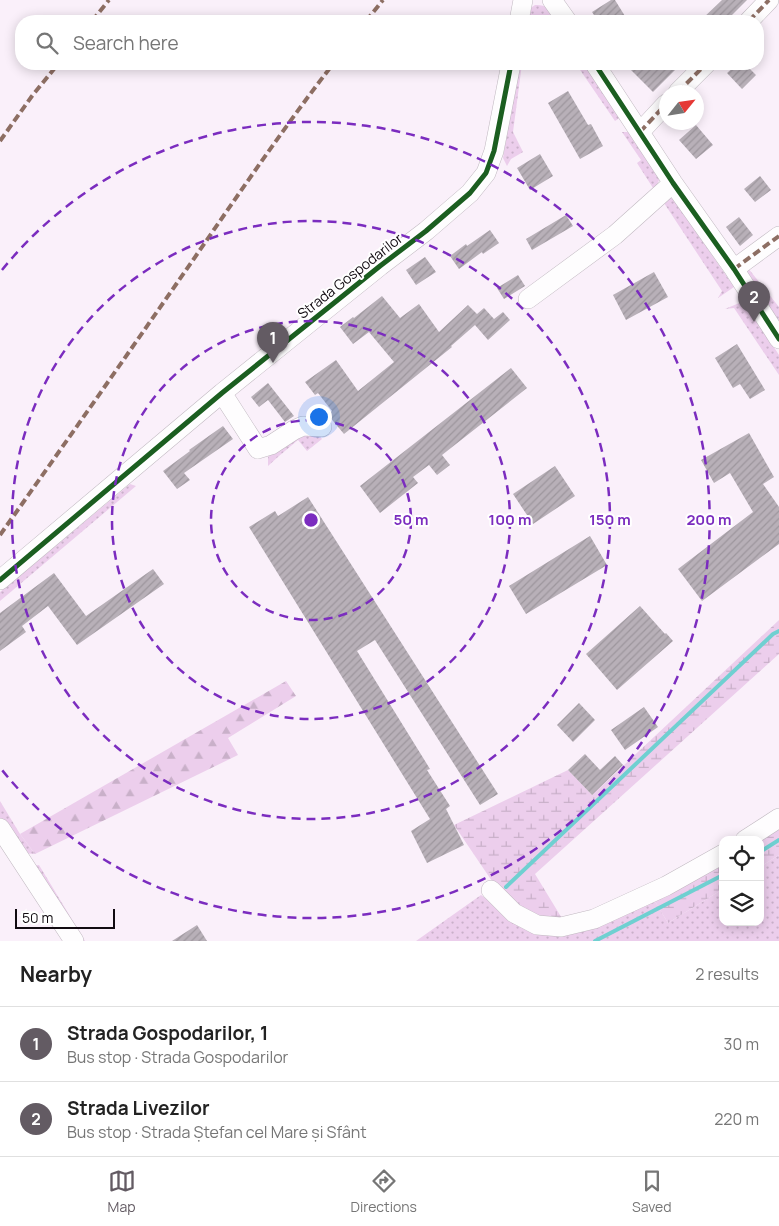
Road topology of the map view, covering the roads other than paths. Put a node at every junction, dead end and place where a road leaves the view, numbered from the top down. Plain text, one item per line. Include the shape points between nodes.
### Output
1 (523, 0) edge
2 (552, 0) edge
3 (769, 0) edge
4 (520, 15) edge
5 (563, 15) edge
6 (755, 15) edge
7 (510, 70) edge
8 (599, 70) edge
9 (700, 70) edge
10 (685, 85) edge
11 (659, 112) edge
12 (640, 132) junction
13 (673, 183) junction
14 (779, 236) edge
15 (734, 269) junction
16 (528, 299) dead end
17 (779, 339) edge
18 (222, 393) junction
19 (322, 427) dead end
20 (0, 580) edge
21 (779, 818) edge
22 (0, 828) edge
23 (751, 836) edge
24 (719, 856) edge
25 (491, 890) dead end
26 (74, 941) edge

1 - 4 street
2 - 5 street
3 - 6 street
7 - 18 street, Strada Gospodarilor via 494,151 486,173 470,193
8 - 12 street
9 - 10 street
11 - 12 street
12 - 13 street
13 - 15 street
13 - 16 street via 615,235
14 - 15 street
15 - 17 street
18 - 19 street via 258,450 271,446 303,426
18 - 20 street, Strada Gospodarilor
21 - 23 street
22 - 26 street
24 - 25 street via 666,886 594,919 561,927 537,925 514,913

